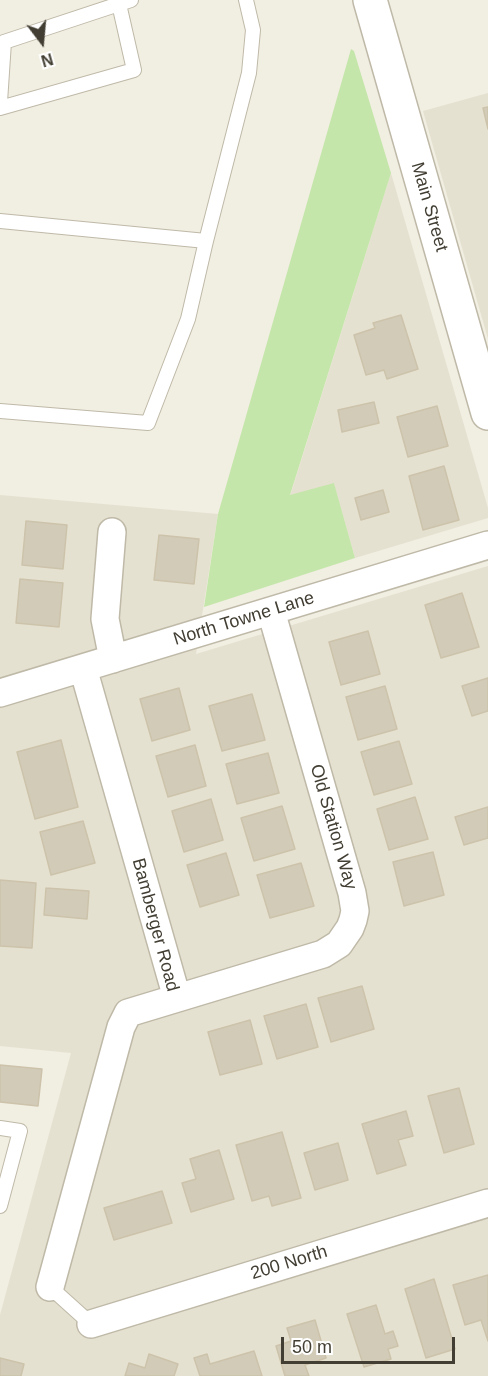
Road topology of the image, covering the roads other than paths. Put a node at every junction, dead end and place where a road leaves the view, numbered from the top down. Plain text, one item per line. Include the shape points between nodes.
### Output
1 (246, 0) edge
2 (370, 0) edge
3 (125, 2) edge
4 (0, 102) edge
5 (0, 108) edge
6 (0, 221) edge
7 (206, 241) junction
8 (0, 411) edge
9 (488, 413) edge
10 (112, 532) dead end
11 (488, 545) edge
12 (271, 611) junction
13 (113, 659) junction
14 (83, 668) junction
15 (0, 693) edge
16 (177, 998) junction
17 (0, 1128) edge
18 (488, 1203) edge
19 (0, 1206) edge
20 (50, 1287) joint
21 (91, 1324) joint

1 - 7 lane via 253,30 249,73
2 - 9 street, Main Street
3 - 4 lane via 4,42
3 - 5 lane via 134,70
6 - 7 lane
7 - 8 lane via 188,319 148,423
10 - 13 street via 105,619
11 - 12 street, North Towne Lane
12 - 13 street, North Towne Lane
12 - 16 street, Old Station Way via 352,893 353,920 339,944 323,954
13 - 14 street, North Towne Lane
14 - 15 street, North Towne Lane
14 - 16 street, Bamberger Road
16 - 20 street, Bamberger Road via 128,1013 121,1027
17 - 19 lane via 20,1131
18 - 21 street, 200 North
20 - 21 lane

